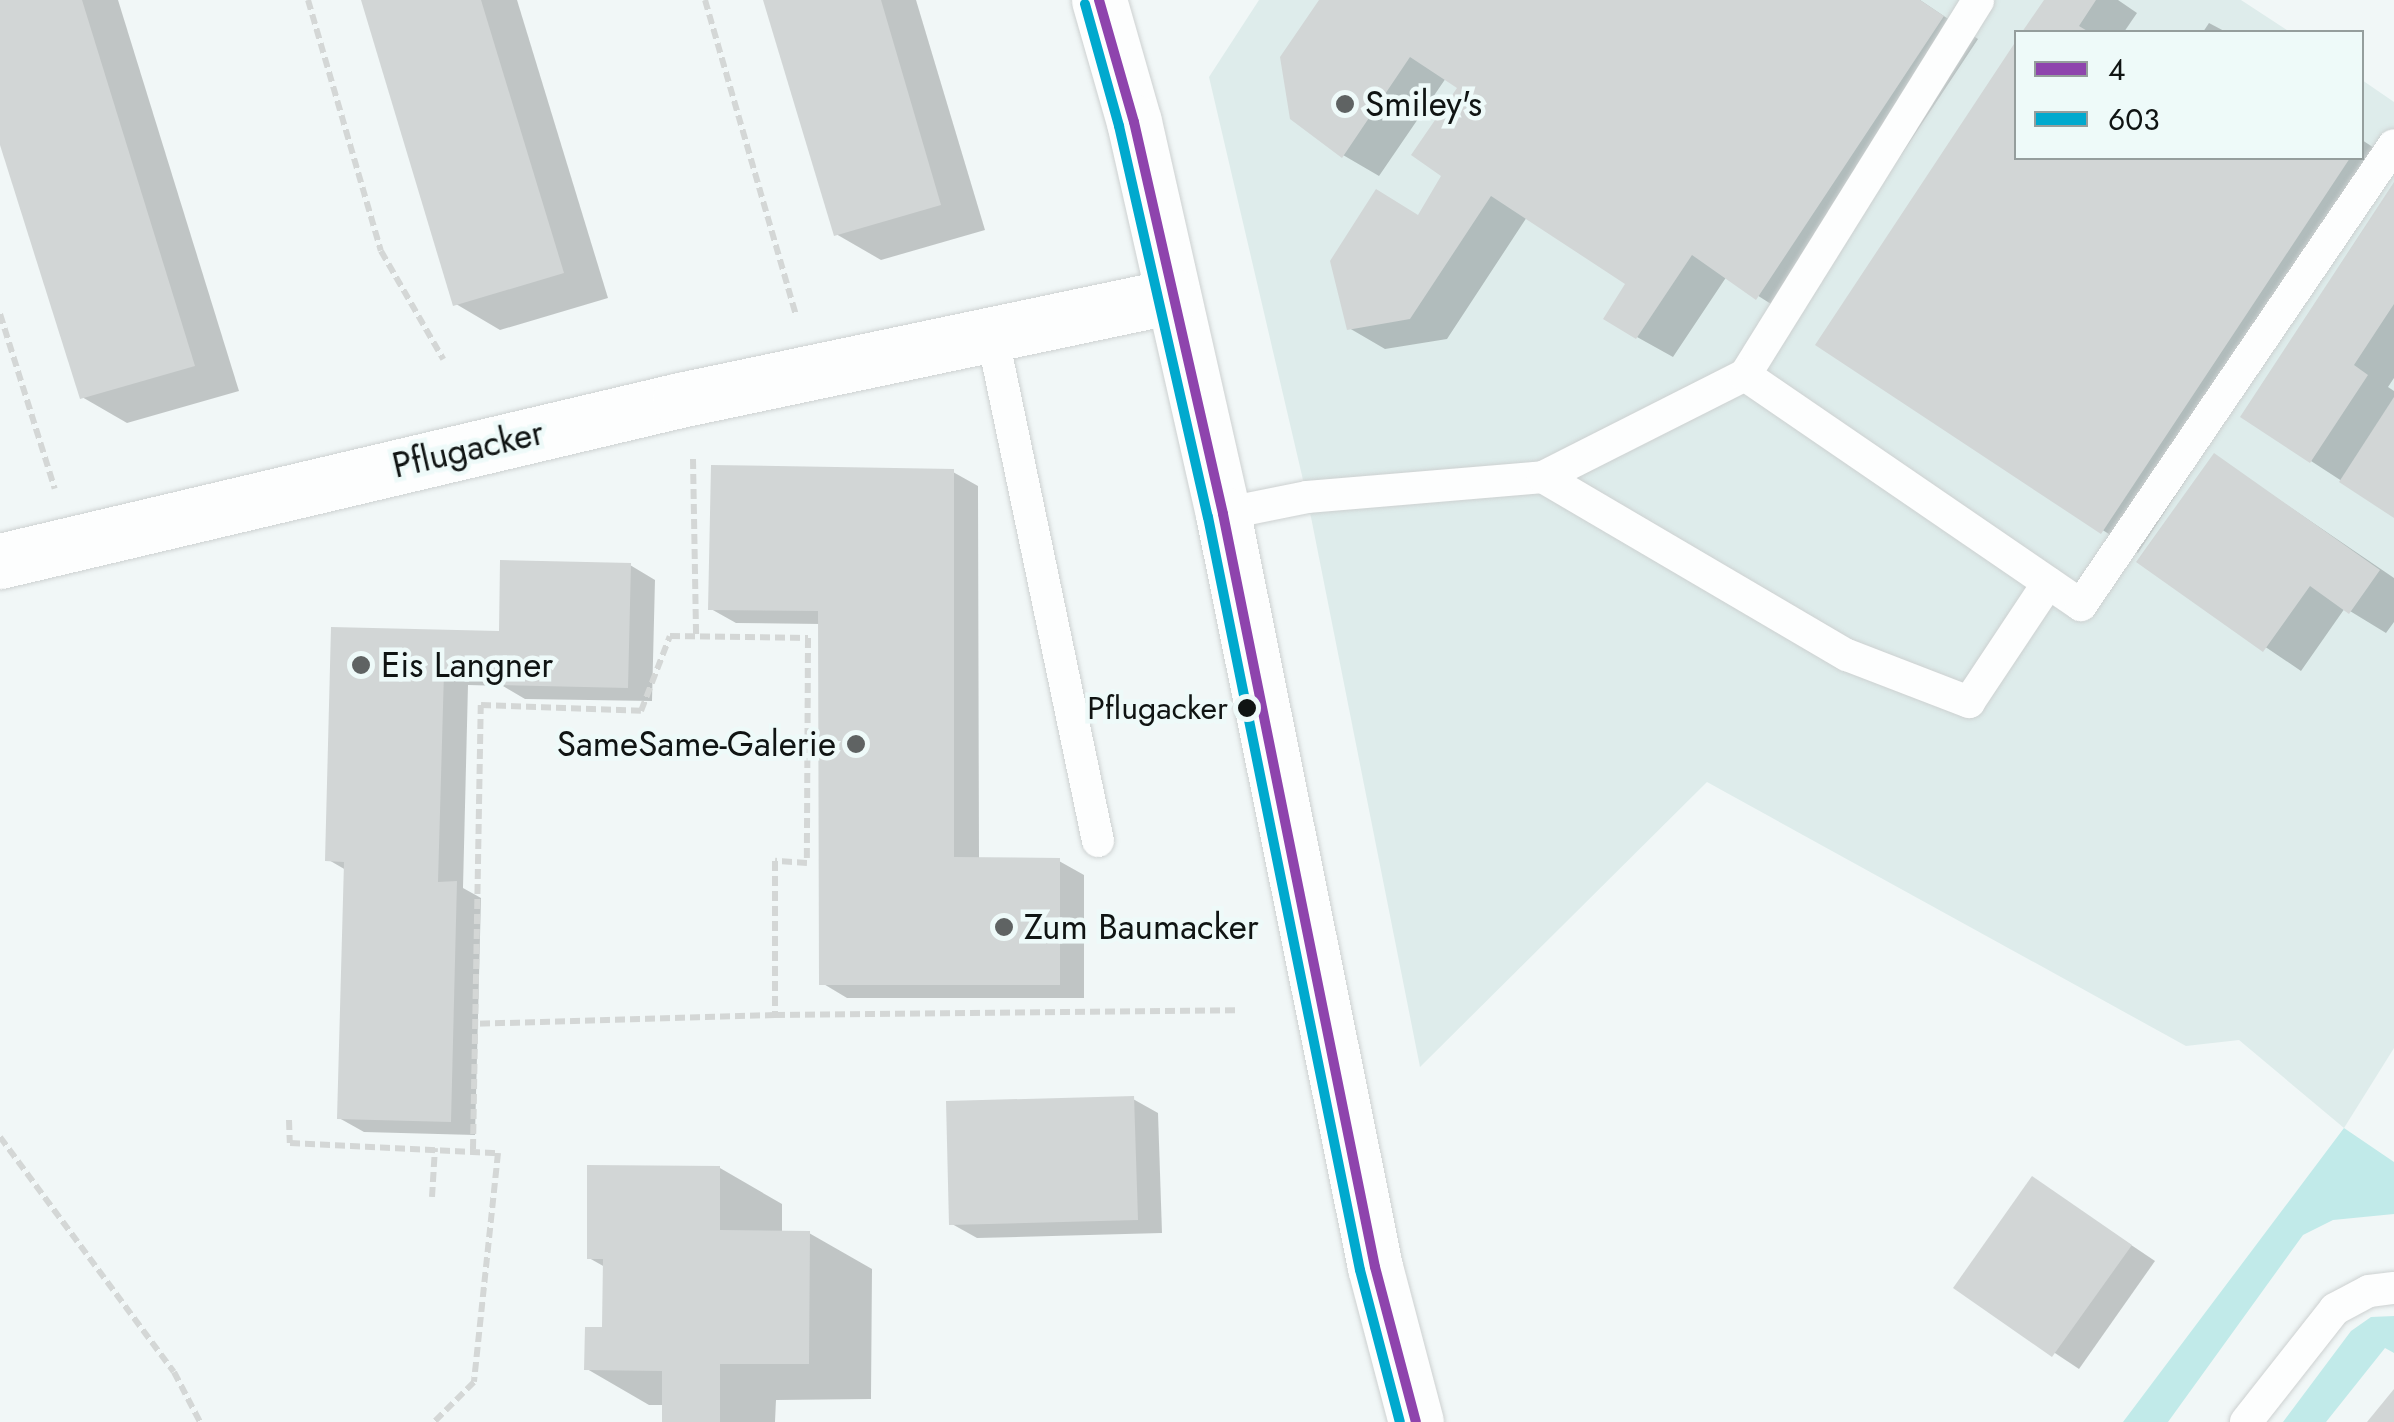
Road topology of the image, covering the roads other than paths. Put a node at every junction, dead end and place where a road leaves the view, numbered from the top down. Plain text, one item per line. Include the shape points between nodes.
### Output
1 (1099, 0) edge
2 (1978, 0) edge
3 (2394, 145) edge
4 (1173, 296) junction
5 (992, 334) junction
6 (1746, 375) junction
7 (1543, 477) junction
8 (1223, 514) junction
9 (0, 561) edge
10 (2048, 583) junction
11 (1098, 841) dead end
12 (2394, 1288) edge
13 (1416, 1422) edge
14 (2246, 1422) edge

1 - 4 street
2 - 6 lane
3 - 10 lane via 2081,605
4 - 5 street, Pflugacker
4 - 8 street
5 - 9 street, Pflugacker via 532,434
5 - 11 lane
6 - 7 lane
6 - 10 lane
7 - 8 lane via 1307,498
7 - 10 lane via 1847,655 1969,702
8 - 13 street via 1375,1267
12 - 14 lane via 2370,1290 2334,1308

